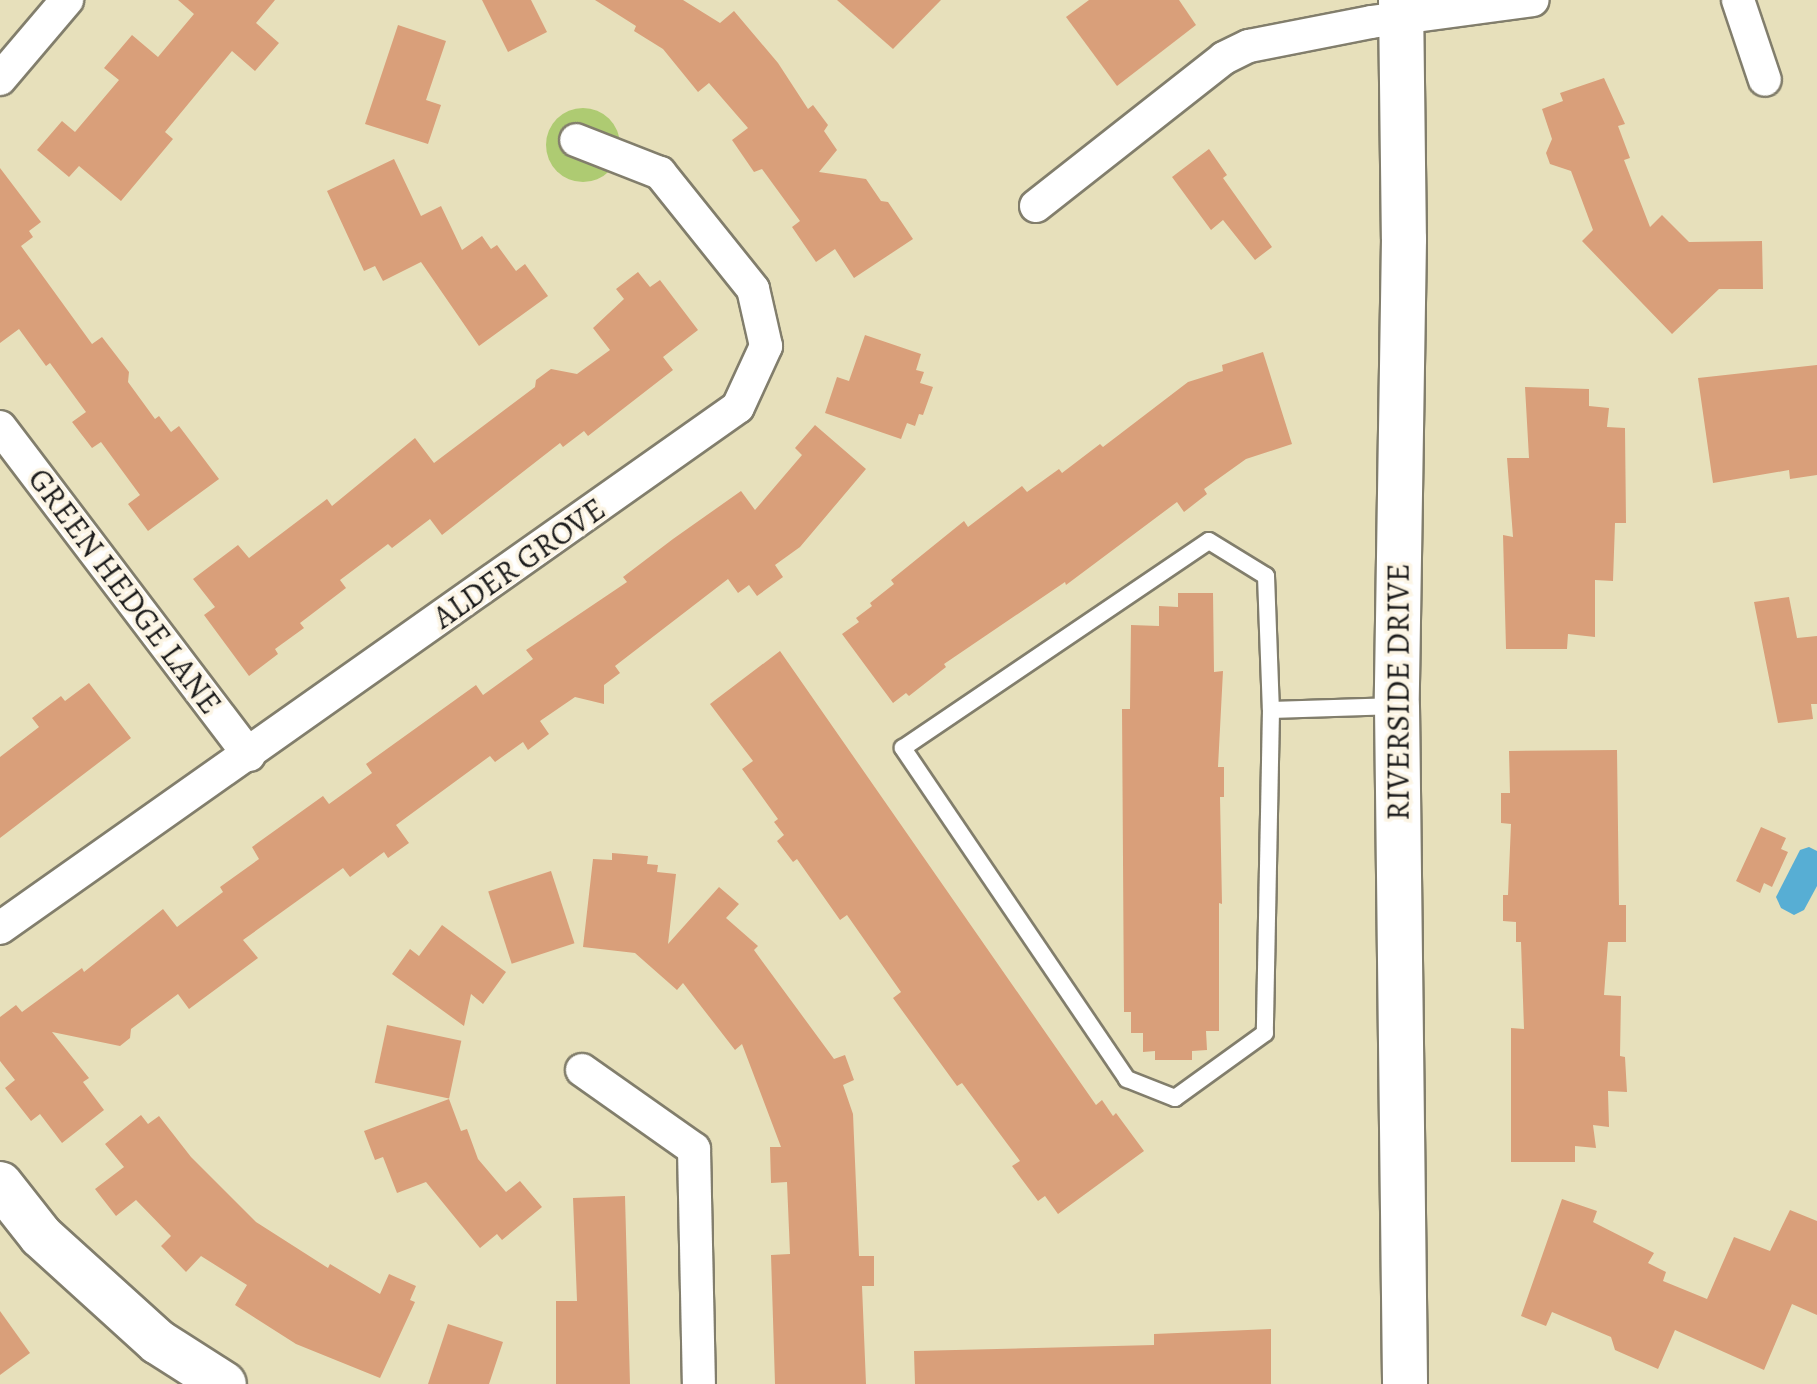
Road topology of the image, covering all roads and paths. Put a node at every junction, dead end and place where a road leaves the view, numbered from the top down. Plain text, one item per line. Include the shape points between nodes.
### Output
1 (67, 0) edge
2 (1533, 0) edge
3 (1738, 0) edge
4 (1401, 10) edge
5 (0, 79) edge
6 (1765, 80) dead end
7 (576, 140) dead end
8 (1036, 206) dead end
9 (0, 427) edge
10 (1397, 706) junction
11 (1271, 710) junction
12 (249, 755) junction
13 (0, 928) edge
14 (582, 1070) dead end
15 (0, 1184) edge
16 (224, 1384) edge
17 (699, 1384) edge
18 (1405, 1384) edge

1 - 5 street
2 - 4 street
3 - 6 street
4 - 8 street via 1371,22 1249,46 1224,58
4 - 10 main road, RIVERSIDE DRIVE via 1404,239
7 - 12 street, ALDER GROVE via 660,173 753,289 766,346 738,407
9 - 12 street, GREEN HEDGE LANE
10 - 11 lane
10 - 18 main road, RIVERSIDE DRIVE
11 - 11 lane via 1265,1033 1175,1098 1127,1079 903,748 1209,541 1266,576
12 - 13 street, ALDER GROVE
14 - 17 street via 694,1149
15 - 16 main road via 41,1236 158,1342

